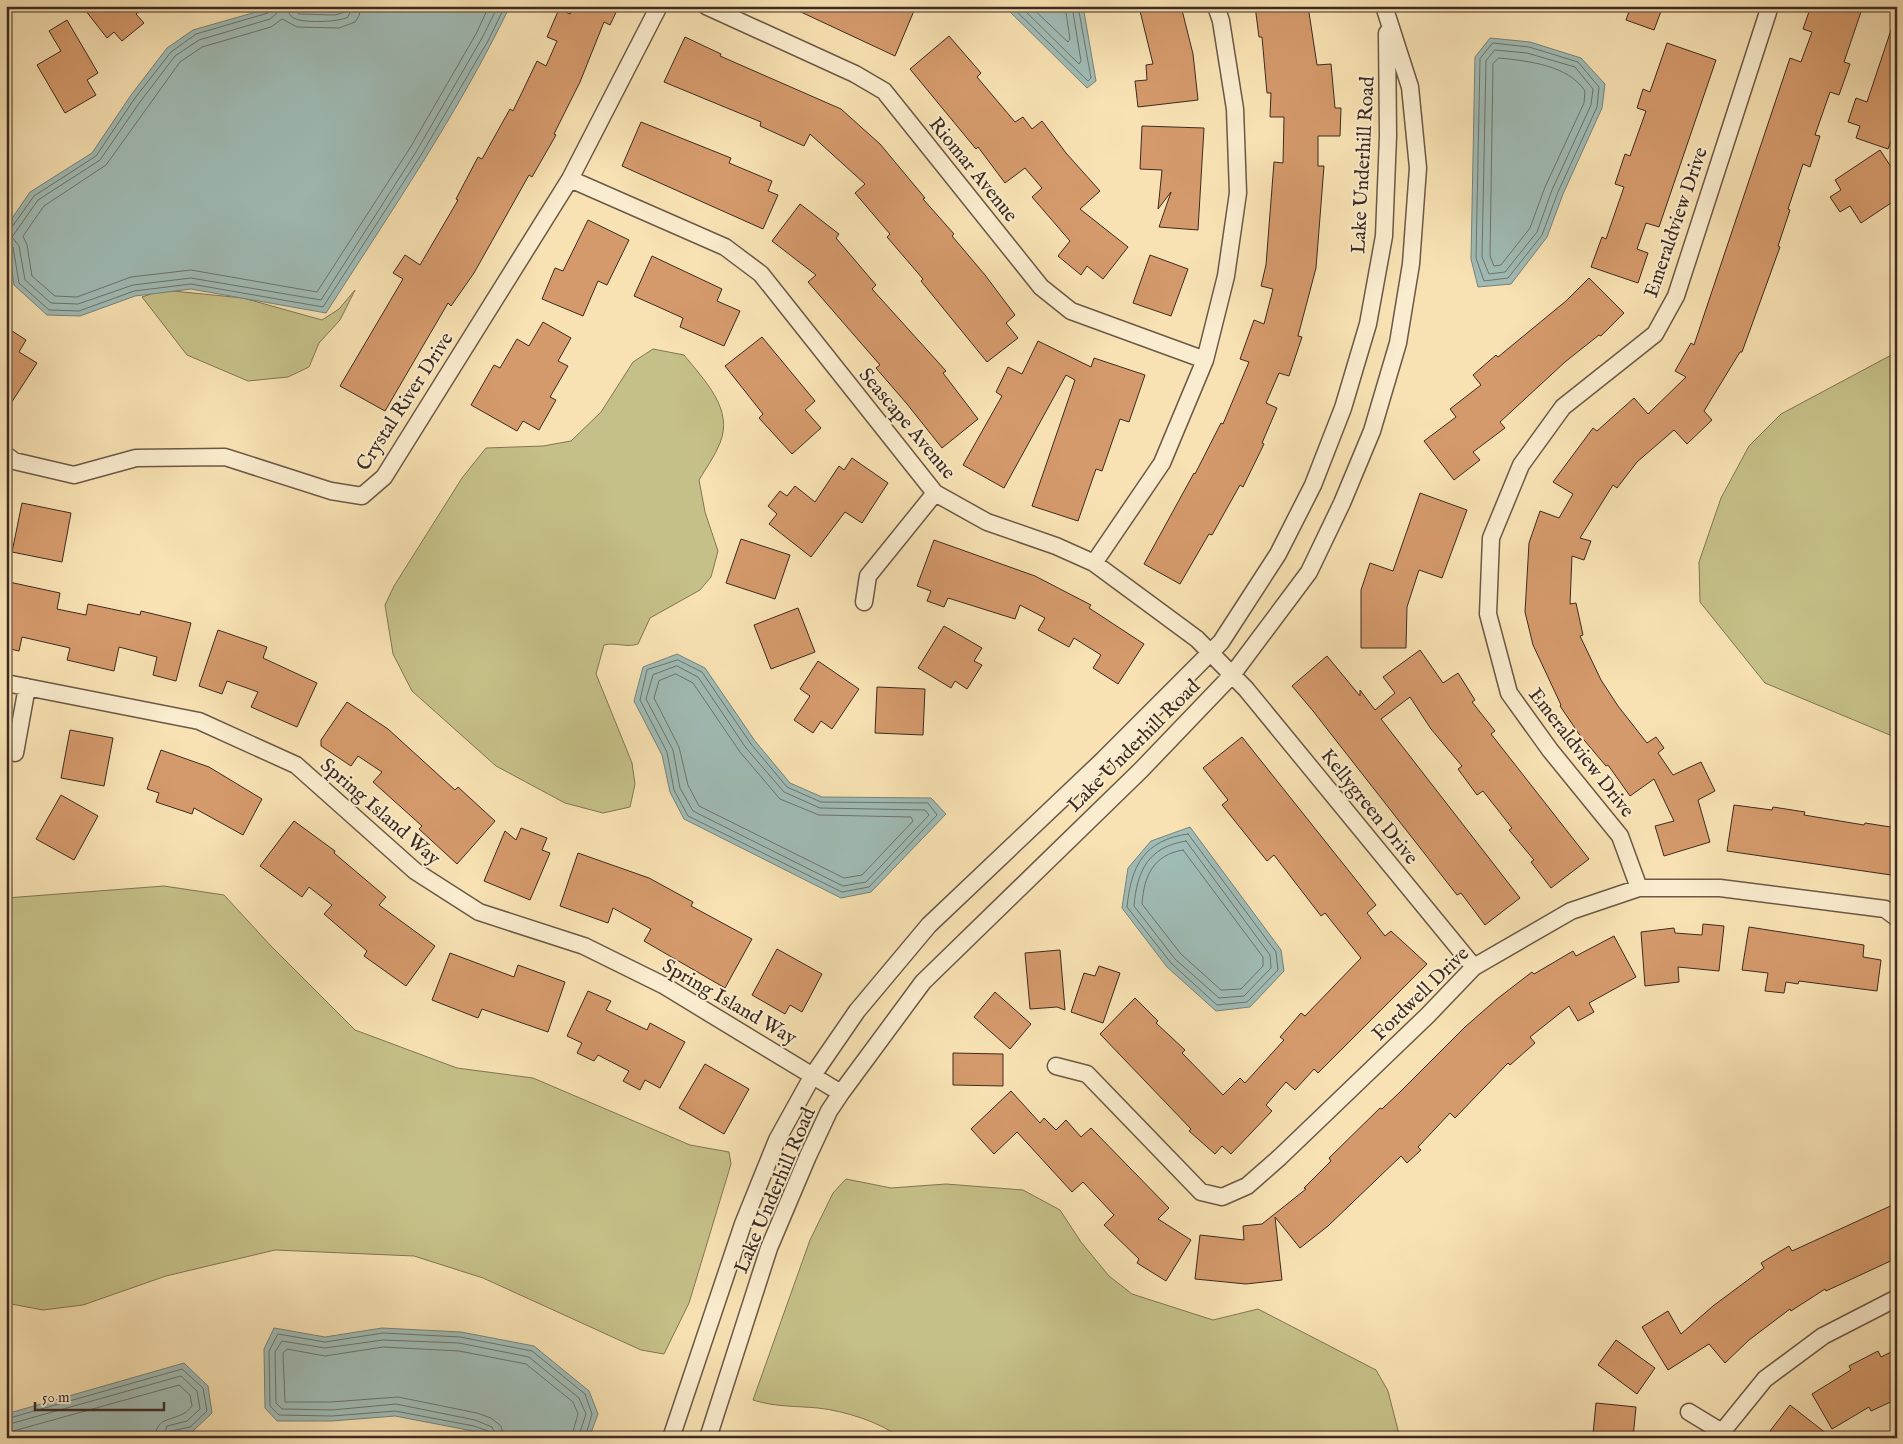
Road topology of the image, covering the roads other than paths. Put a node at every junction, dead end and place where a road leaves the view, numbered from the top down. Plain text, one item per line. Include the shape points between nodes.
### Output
1 (659, 6) edge
2 (706, 6) edge
3 (1216, 6) edge
4 (1770, 6) edge
5 (1385, 12) edge
6 (570, 179) junction
7 (1205, 360) junction
8 (6, 455) edge
9 (935, 493) junction
10 (1094, 563) junction
11 (864, 602) dead end
12 (1210, 654) junction
13 (1232, 675) junction
14 (6, 683) edge
15 (27, 687) junction
16 (15, 753) dead end
17 (1639, 888) junction
18 (1897, 918) edge
19 (1474, 966) junction
20 (1056, 1066) dead end
21 (813, 1075) junction
22 (841, 1092) junction
23 (1897, 1298) edge
24 (1689, 1412) dead end
25 (1721, 1435) edge
26 (671, 1438) edge
27 (708, 1438) edge

1 - 6 street, Crystal River Drive
2 - 7 street, Riomar Avenue via 856,74 884,91 1041,287 1071,312
3 - 7 street via 1235,109 1238,192 1226,276
4 - 17 street, Emeraldview Drive via 1676,296 1655,334 1563,407 1521,465 1492,538 1488,614 1509,693 1550,750 1620,836
5 - 12 street, Lake Underhill Road via 1388,136 1384,236 1368,324 1343,408 1313,485 1278,554
5 - 13 street, Lake Underhill Road via 1410,87 1418,168 1411,264 1398,343 1372,431 1309,572
6 - 8 street, Crystal River Drive via 384,477 362,496 331,491 225,457 136,458 74,476 14,461
6 - 9 street, Seascape Avenue via 725,247 761,274
7 - 10 street via 1162,464
9 - 10 street, Seascape Avenue via 986,522
9 - 11 street via 868,576
10 - 12 street, Seascape Avenue via 1196,639
12 - 13 street, Seascape Avenue
12 - 21 street, Lake Underhill Road via 929,925 857,1011
13 - 19 street, Kellygreen Drive
13 - 22 street, Lake Underhill Road via 1142,770 923,982
14 - 15 street, Spring Island Way
15 - 16 street
15 - 21 street, Spring Island Way via 199,721 296,765 415,871 480,912 584,946 663,985
17 - 18 street, Fordwell Drive via 1720,888 1884,909
17 - 19 street, Fordwell Drive via 1571,912
19 - 20 street, Fordwell Drive via 1427,1016 1280,1157 1247,1186 1222,1197 1201,1192 1087,1074
21 - 22 street, Spring Island Way
21 - 26 street, Lake Underhill Road via 777,1140 743,1224
22 - 27 street, Lake Underhill Road via 829,1111 768,1248
23 - 25 street via 1823,1336 1765,1379
24 - 25 street

